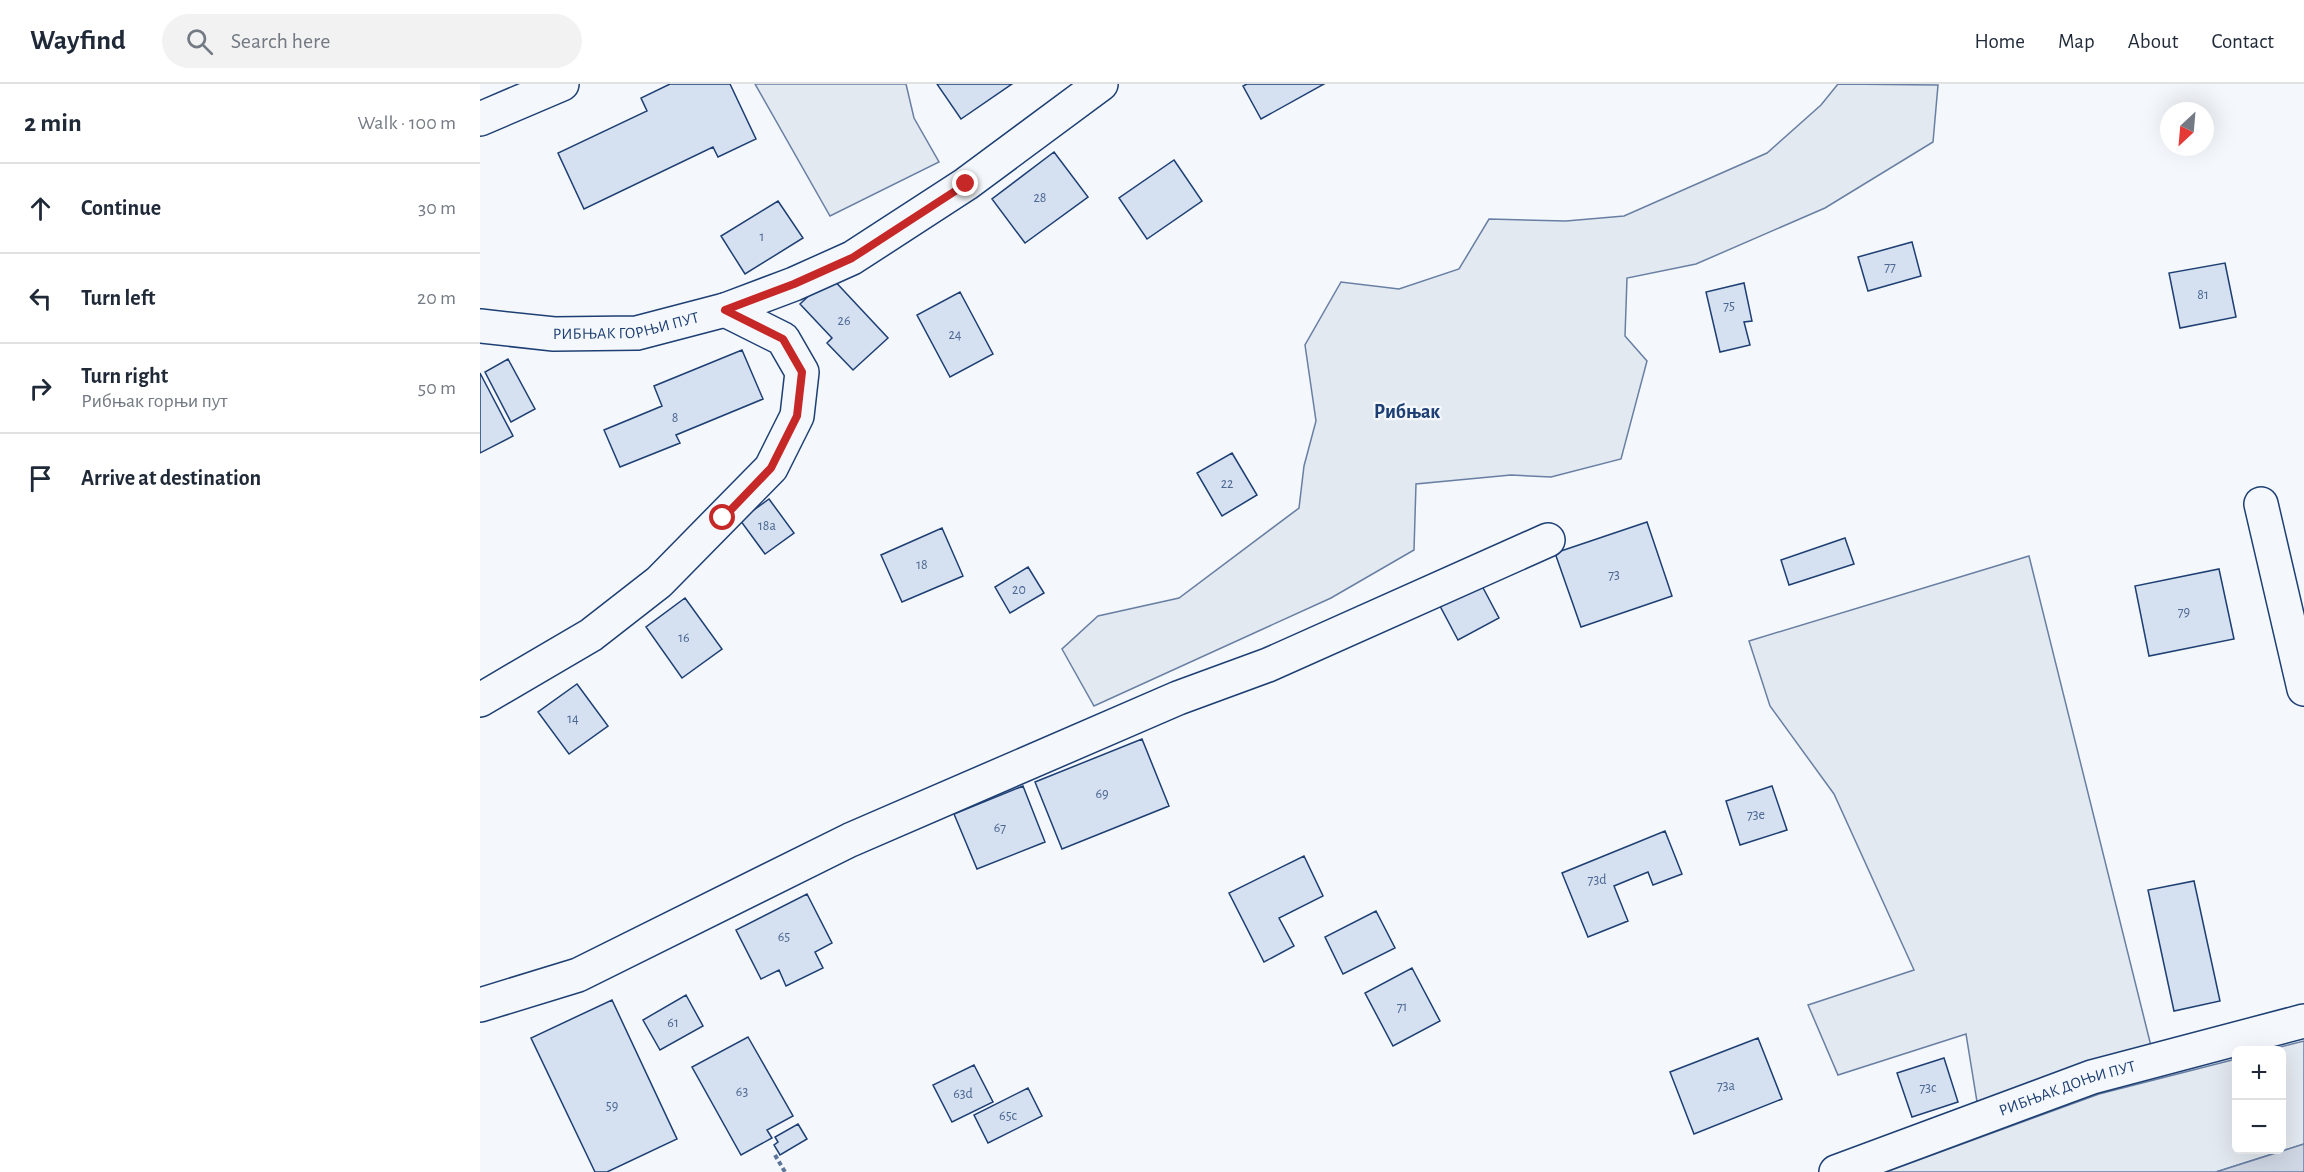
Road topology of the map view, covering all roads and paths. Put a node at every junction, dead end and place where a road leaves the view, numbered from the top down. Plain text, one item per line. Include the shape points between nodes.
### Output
1 (562, 84) edge
2 (1101, 84) edge
3 (480, 119) edge
4 (725, 310) junction
5 (480, 326) edge
6 (2261, 504) dead end
7 (1548, 540) dead end
8 (2304, 689) edge
9 (480, 700) edge
10 (480, 1005) edge
11 (2304, 1021) edge
12 (775, 1155) dead end
13 (785, 1172) edge
14 (1836, 1172) edge

1 - 3 street
2 - 4 street, РИБЊАК ГОРЊИ ПУТ via 966,184 852,258
4 - 5 street, РИБЊАК ГОРЊИ ПУТ via 637,333 554,334
4 - 9 street via 783,339 802,372 797,416 771,468 651,588 591,635
6 - 8 street
7 - 10 street via 1268,665 1178,698 850,840 578,975
11 - 14 street, РИБЊАК ДОЊИ ПУТ via 2092,1077
12 - 13 path

